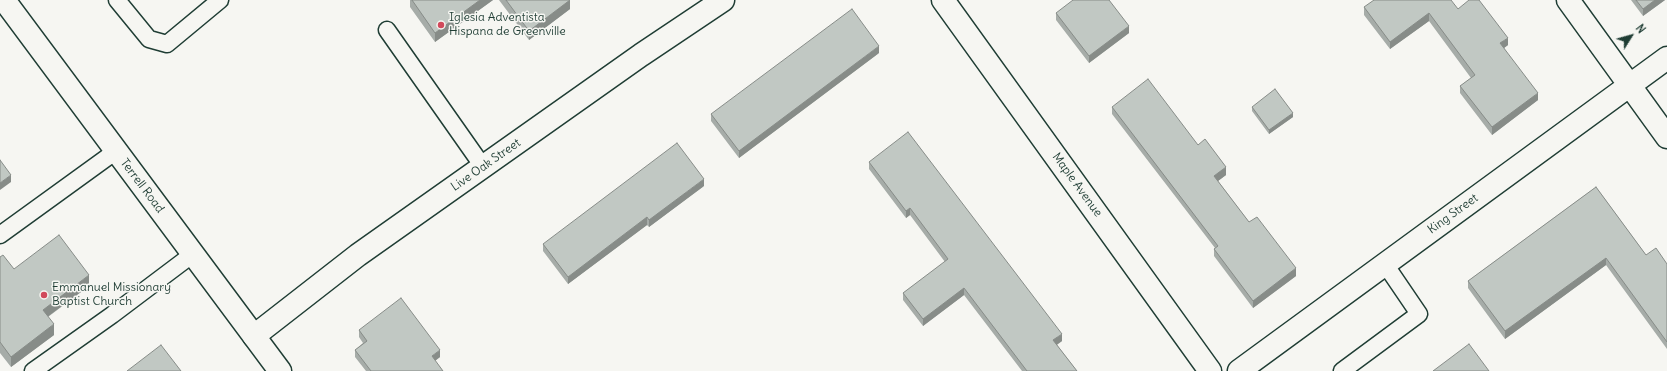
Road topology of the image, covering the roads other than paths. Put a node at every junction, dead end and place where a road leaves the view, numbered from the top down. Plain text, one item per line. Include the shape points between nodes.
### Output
1 (4, 0) edge
2 (117, 0) edge
3 (220, 0) edge
4 (723, 0) edge
5 (943, 0) edge
6 (1568, 0) edge
7 (387, 30) dead end
8 (1667, 58) edge
9 (1630, 85) junction
10 (1667, 137) edge
11 (116, 151) junction
12 (484, 168) junction
13 (0, 234) edge
14 (193, 254) junction
15 (1385, 264) junction
16 (254, 336) junction
17 (32, 371) edge
18 (280, 371) edge
19 (1210, 371) edge
20 (1239, 371) edge
21 (1342, 371) edge

1 - 11 street, Terrell Road
2 - 3 lane via 149,39 167,44
4 - 12 street, Live Oak Street via 641,55
5 - 19 street, Maple Avenue
6 - 9 street
7 - 12 lane
8 - 9 street, King Street
9 - 10 street
9 - 15 street, King Street
11 - 13 lane
11 - 14 street, Terrell Road
12 - 16 street, Live Oak Street via 358,256
14 - 16 street, Terrell Road
14 - 17 lane
15 - 20 street, King Street
15 - 21 lane via 1419,314
16 - 18 street, Terrell Road

